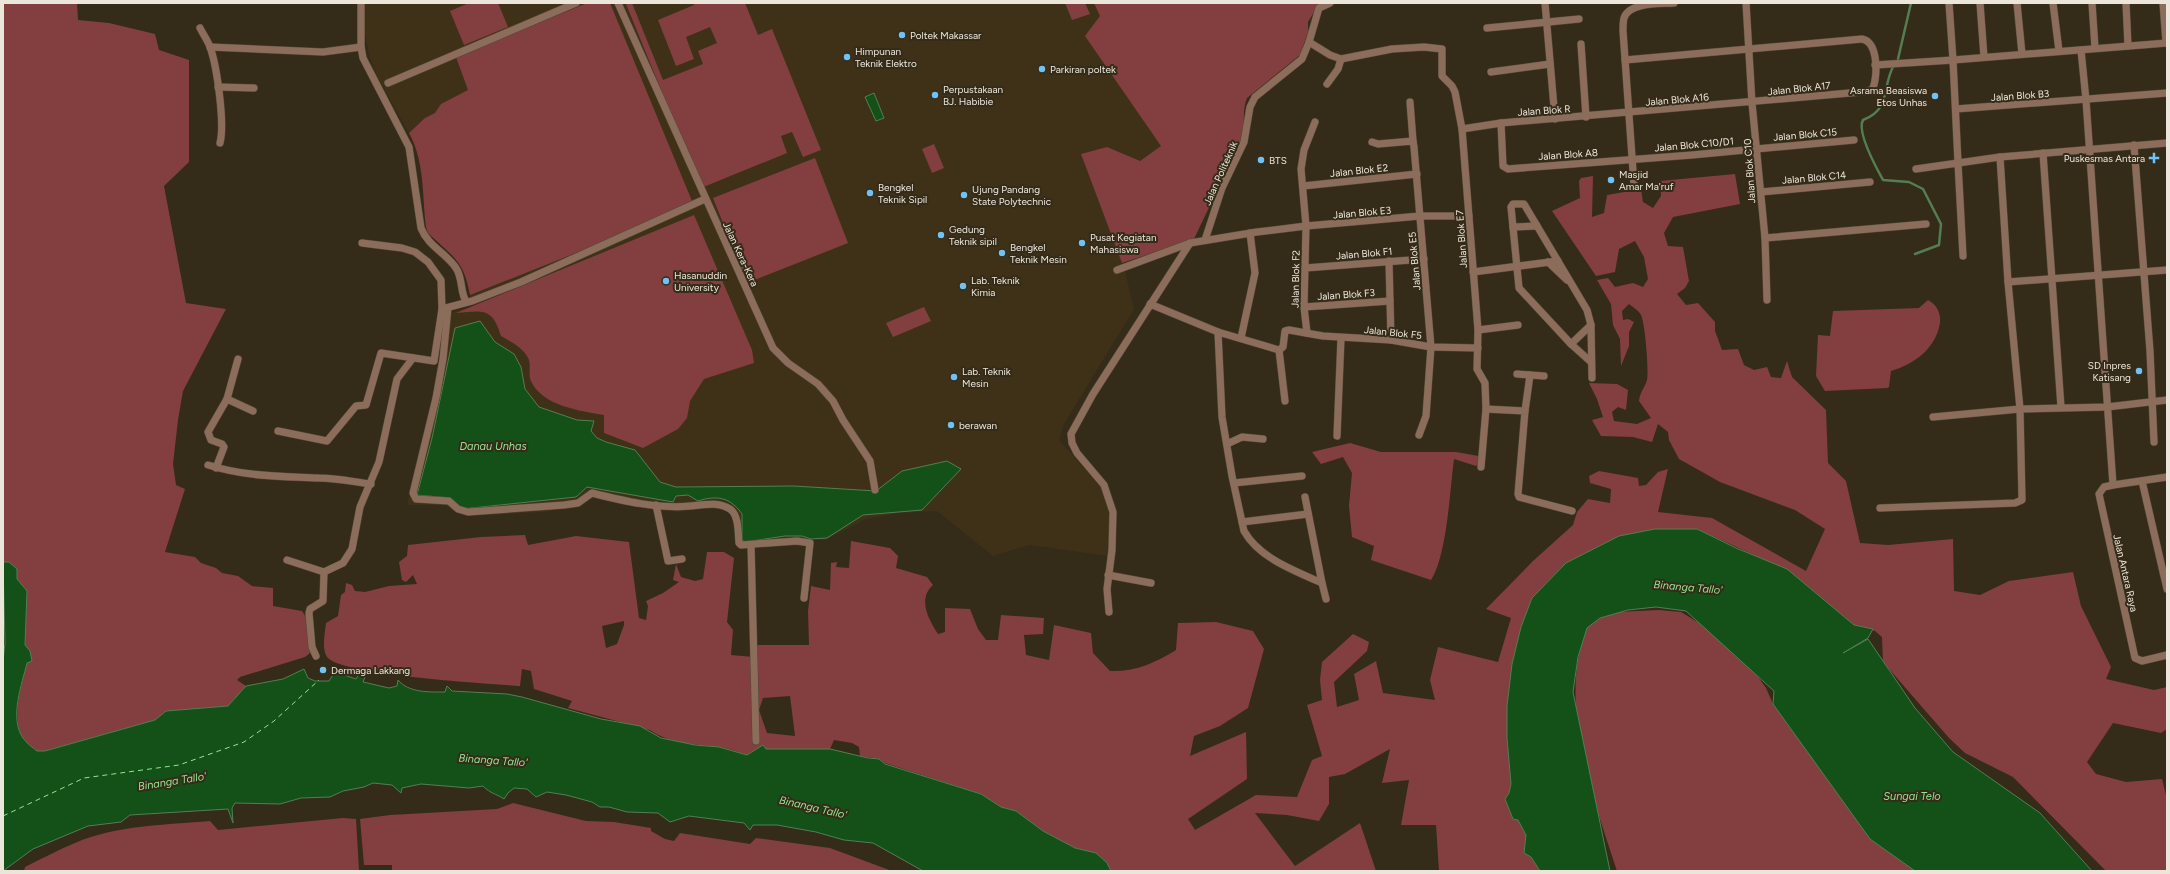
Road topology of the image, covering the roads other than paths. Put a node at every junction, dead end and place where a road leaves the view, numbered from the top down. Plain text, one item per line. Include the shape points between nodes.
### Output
1 (361, 3) edge
2 (576, 3) edge
3 (618, 3) edge
4 (1330, 3) edge
5 (1545, 3) edge
6 (1674, 3) edge
7 (1746, 3) edge
8 (1949, 3) edge
9 (1980, 3) edge
10 (2017, 3) edge
11 (2053, 3) edge
12 (2092, 3) edge
13 (2126, 3) edge
14 (2163, 3) edge
15 (1636, 5) edge
16 (1580, 18) dead end
17 (1546, 21) junction
18 (200, 28) dead end
19 (1487, 28) dead end
20 (1309, 42) junction
21 (2166, 43) edge
22 (1581, 44) dead end
23 (2128, 46) junction
24 (210, 47) junction
25 (355, 47) junction
26 (2095, 48) junction
27 (1749, 49) junction
28 (2081, 50) junction
29 (2059, 51) junction
30 (2022, 54) junction
31 (1984, 57) junction
32 (1340, 59) junction
33 (1625, 60) junction
34 (1953, 60) junction
35 (1550, 64) junction
36 (1875, 65) junction
37 (1491, 72) dead end
38 (388, 83) dead end
39 (1327, 84) dead end
40 (218, 87) junction
41 (254, 88) dead end
42 (2167, 93) edge
43 (2086, 100) junction
44 (1410, 102) dead end
45 (1752, 102) junction
46 (1728, 104) joint
47 (1956, 109) junction
48 (1628, 114) junction
49 (1586, 117) junction
50 (1555, 119) junction
51 (1315, 122) dead end
52 (1501, 123) junction
53 (1462, 130) junction
54 (1854, 140) dead end
55 (1372, 142) dead end
56 (1413, 142) junction
57 (220, 143) dead end
58 (2167, 143) edge
59 (2134, 145) junction
60 (1758, 149) junction
61 (2089, 149) junction
62 (2043, 153) junction
63 (2000, 157) junction
64 (1632, 160) junction
65 (1958, 163) junction
66 (1916, 169) dead end
67 (1417, 174) junction
68 (1870, 182) dead end
69 (1634, 185) dead end
70 (1303, 186) junction
71 (1760, 192) junction
72 (705, 199) junction
73 (1420, 216) junction
74 (1469, 216) junction
75 (1926, 224) dead end
76 (1306, 226) junction
77 (1537, 226) junction
78 (1513, 228) junction
79 (1250, 233) junction
80 (1765, 238) junction
81 (1205, 240) junction
82 (362, 243) dead end
83 (1190, 243) junction
84 (1963, 256) dead end
85 (1424, 259) junction
86 (1389, 261) junction
87 (1558, 261) junction
88 (1548, 262) junction
89 (1516, 266) junction
90 (1305, 268) junction
91 (1117, 270) dead end
92 (2167, 270) edge
93 (2144, 271) junction
94 (1473, 272) junction
95 (2097, 274) junction
96 (2052, 278) junction
97 (1570, 282) junction
98 (2008, 282) junction
99 (1767, 300) dead end
100 (1390, 301) junction
101 (1150, 304) junction
102 (454, 306) junction
103 (1304, 307) junction
104 (1518, 324) dead end
105 (1591, 325) junction
106 (1478, 330) junction
107 (1218, 332) junction
108 (1307, 333) junction
109 (1241, 338) junction
110 (1341, 338) junction
111 (1391, 340) junction
112 (1571, 344) junction
113 (1431, 347) junction
114 (1478, 348) junction
115 (1279, 350) junction
116 (413, 358) junction
117 (238, 359) dead end
118 (1591, 362) junction
119 (1518, 374) dead end
120 (1530, 375) junction
121 (1544, 376) dead end
122 (1592, 378) dead end
123 (227, 398) junction
124 (2167, 400) edge
125 (1285, 401) dead end
126 (2153, 401) junction
127 (2061, 407) junction
128 (2107, 407) junction
129 (1486, 409) junction
130 (2020, 409) junction
131 (253, 411) dead end
132 (1525, 411) junction
133 (1933, 417) dead end
134 (278, 432) dead end
135 (1419, 435) dead end
136 (1337, 436) dead end
137 (1263, 439) dead end
138 (2154, 442) dead end
139 (1227, 444) junction
140 (208, 465) dead end
141 (1481, 467) dead end
142 (216, 468) junction
143 (1302, 476) dead end
144 (2167, 478) edge
145 (2142, 481) junction
146 (1234, 483) junction
147 (371, 484) junction
148 (2113, 484) junction
149 (875, 490) dead end
150 (1305, 497) dead end
151 (656, 505) junction
152 (1880, 508) dead end
153 (1572, 511) dead end
154 (1308, 514) junction
155 (1242, 522) junction
156 (751, 545) junction
157 (682, 559) dead end
158 (287, 560) dead end
159 (324, 572) junction
160 (1108, 575) junction
161 (1151, 583) dead end
162 (1322, 583) junction
163 (2167, 589) edge
164 (804, 598) dead end
165 (1326, 599) dead end
166 (1108, 612) dead end
167 (2167, 655) edge
168 (316, 656) dead end
169 (756, 741) dead end

1 - 25 street
2 - 38 street
3 - 72 street, Jalan Kera-Kera
4 - 20 street, Jalan Politeknik via 1319,8
5 - 17 street
6 - 15 street
7 - 27 street, Jalan Blok C10
8 - 34 street
9 - 31 street
10 - 30 street
11 - 29 street
12 - 26 street
13 - 23 street
14 - 21 street
15 - 33 street via 1624,18
16 - 17 street
17 - 19 street
17 - 35 street
18 - 24 street
20 - 32 street
20 - 81 street, Jalan Politeknik via 1302,59 1255,97 1250,107 1244,142 1222,188
21 - 23 street
22 - 49 street
23 - 26 street
24 - 25 street via 323,52
24 - 40 street
25 - 102 street via 409,147 422,232 435,248 448,258 461,278
26 - 28 street
27 - 33 street
27 - 36 street via 1862,38 1872,45
27 - 45 street, Jalan Blok C10
28 - 29 street
28 - 43 street
29 - 30 street
30 - 31 street
31 - 34 street
32 - 39 street via 1338,69
32 - 53 street, Jalan Blok E7 via 1392,49 1441,48 1442,76 1455,92
33 - 48 street
34 - 36 street
34 - 47 street
35 - 37 street
35 - 50 street
36 - 45 street, Jalan Blok A17 via 1872,90
40 - 41 street
40 - 57 street via 223,132
42 - 43 street, Jalan Blok B3
43 - 47 street, Jalan Blok B3
43 - 61 street
44 - 56 street, Jalan Blok E5
45 - 46 street, Jalan Blok A17
45 - 60 street, Jalan Blok C10
46 - 48 street, Jalan Blok A16
47 - 65 street
48 - 49 street, Jalan Blok R
48 - 64 street
49 - 50 street, Jalan Blok R
50 - 52 street, Jalan Blok R
51 - 70 street, Jalan Blok F2 via 1302,156
52 - 53 street, Jalan Blok R
52 - 64 street, Jalan Blok A8 via 1506,168
53 - 74 street, Jalan Blok E7
54 - 60 street, Jalan Blok C15
55 - 56 street
56 - 67 street, Jalan Blok E5
58 - 59 street
59 - 61 street
59 - 93 street
60 - 64 street, Jalan Blok C10/D1
60 - 71 street, Jalan Blok C10
61 - 62 street
61 - 95 street
62 - 63 street
62 - 96 street
63 - 65 street
63 - 98 street
64 - 69 street
65 - 66 street
65 - 84 street
67 - 70 street, Jalan Blok E2
67 - 73 street, Jalan Blok E5
68 - 71 street, Jalan Blok C14
70 - 76 street, Jalan Blok F2
71 - 80 street, Jalan Blok C10
72 - 102 street via 521,282
72 - 149 street, Jalan Kera-Kera via 773,348 788,363 818,384 833,401 870,461
73 - 74 street, Jalan Blok E3
73 - 76 street, Jalan Blok E3
73 - 85 street, Jalan Blok E5
74 - 94 street, Jalan Blok E7
75 - 80 street
76 - 79 street, Jalan Blok E3
76 - 90 street, Jalan Blok F2
77 - 78 street
77 - 78 street via 1524,204 1513,204
77 - 87 street
78 - 89 street
79 - 81 street, Jalan Blok E3
79 - 109 street via 1255,273
80 - 99 street, Jalan Blok C10
81 - 83 street, Jalan Blok E3
82 - 102 street via 415,252 428,262 441,280
83 - 91 street, Jalan Blok E3
83 - 101 street
85 - 86 street, Jalan Blok F1
85 - 113 street, Jalan Blok E5
86 - 90 street, Jalan Blok F1
86 - 100 street
87 - 88 street
87 - 97 street
88 - 89 street
88 - 97 street
89 - 94 street
89 - 112 street via 1520,289
90 - 103 street, Jalan Blok F2
92 - 93 street
93 - 95 street
93 - 126 street
94 - 106 street, Jalan Blok E7
95 - 96 street
95 - 128 street
96 - 98 street
96 - 127 street
97 - 105 street via 1587,310
98 - 130 street
100 - 103 street, Jalan Blok F3
100 - 111 street
101 - 107 street
101 - 160 street via 1071,434 1077,453 1104,485 1113,512 1112,550
102 - 116 street via 434,361
102 - 151 street via 436,398 413,493 416,499 449,501 458,509 468,512 578,503 592,493
103 - 108 street, Jalan Blok F2
104 - 106 street
105 - 112 street
105 - 118 street
106 - 114 street, Jalan Blok E7
107 - 109 street
107 - 139 street via 1222,417
108 - 110 street, Jalan Blok F5
108 - 115 street, Jalan Blok F5 via 1286,330 1283,347
109 - 115 street
110 - 111 street, Jalan Blok F5
110 - 136 street
111 - 113 street, Jalan Blok F5
112 - 118 street
113 - 114 street, Jalan Blok F5
113 - 135 street, Jalan Blok E5 via 1426,416
114 - 129 street, Jalan Blok E7 via 1477,369 1485,383
115 - 125 street
116 - 134 street via 380,353 366,405 356,406 327,441
116 - 147 street via 397,379 379,462
117 - 123 street
118 - 122 street
119 - 120 street
120 - 121 street
120 - 132 street
123 - 131 street
123 - 142 street via 208,432 211,440 224,447
124 - 126 street
126 - 128 street
126 - 138 street
127 - 128 street
127 - 130 street
128 - 148 street
129 - 132 street
129 - 141 street, Jalan Blok E7
130 - 133 street
130 - 152 street via 2022,500 2015,503
132 - 153 street via 1518,494 1522,499
137 - 139 street via 1242,437
139 - 146 street
140 - 142 street
142 - 147 street via 256,476 321,478
143 - 146 street
144 - 145 street
145 - 148 street
145 - 163 street
146 - 155 street
147 - 159 street via 357,517 352,549 343,563
148 - 167 street, Jalan Antara Raya via 2104,487 2099,500 2136,659 2142,661
150 - 154 street
151 - 156 street via 725,506 736,516 739,543 743,546
151 - 157 street via 668,561
154 - 155 street
154 - 162 street
155 - 162 street via 1248,538 1258,547 1284,566
156 - 164 street via 797,541 810,543
156 - 169 street
158 - 159 street
159 - 168 street via 323,601 310,610 309,614 312,647
160 - 161 street
160 - 166 street
162 - 165 street

